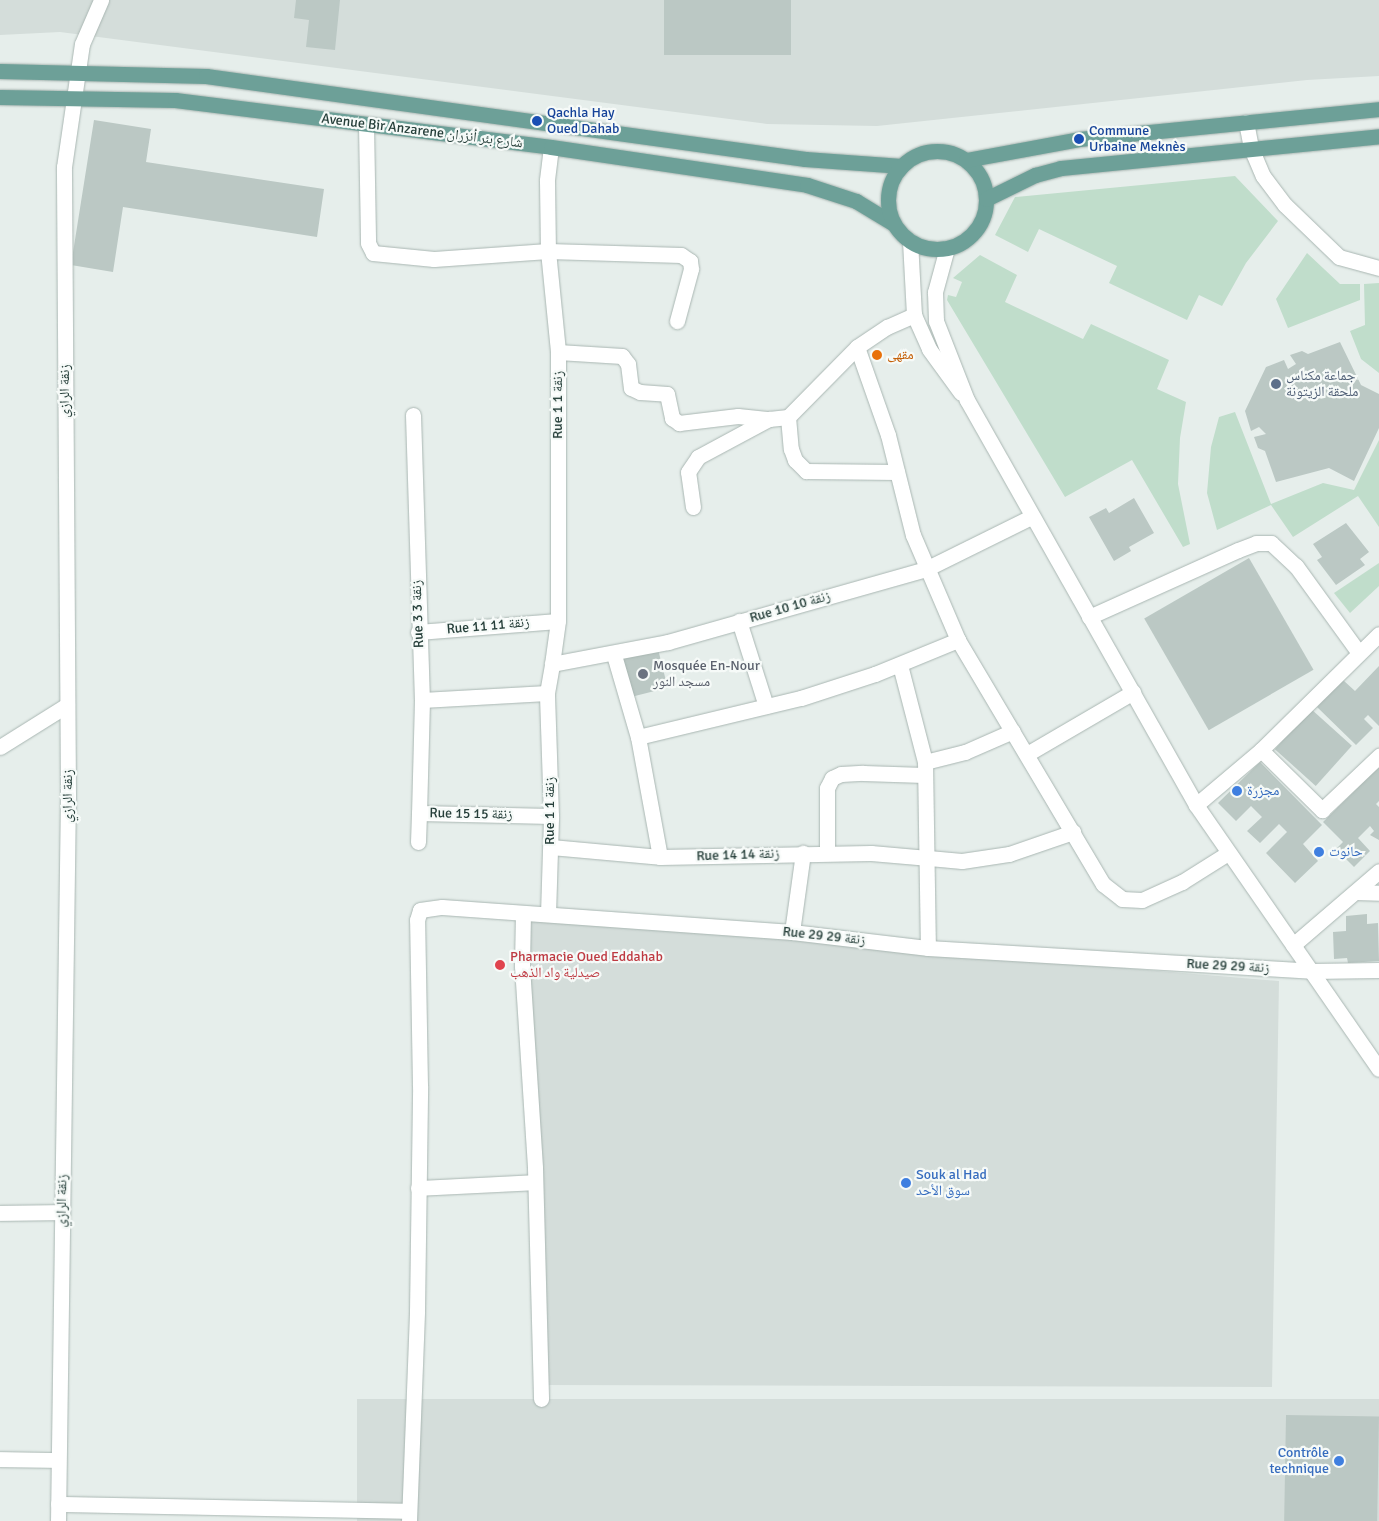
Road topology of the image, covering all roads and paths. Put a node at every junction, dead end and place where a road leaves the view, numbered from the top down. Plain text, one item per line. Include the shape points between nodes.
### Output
1 (101, 0) edge
2 (0, 71) edge
3 (76, 73) junction
4 (0, 97) edge
5 (72, 97) junction
6 (1379, 109) edge
7 (1246, 122) junction
8 (366, 124) junction
9 (1379, 136) edge
10 (551, 146) junction
11 (1251, 148) junction
12 (966, 160) junction
13 (902, 166) junction
14 (986, 199) junction
15 (894, 224) junction
16 (910, 241) junction
17 (947, 248) junction
18 (548, 251) junction
19 (1379, 268) edge
20 (914, 315) junction
21 (677, 321) dead end
22 (857, 347) junction
23 (558, 352) junction
24 (967, 400) junction
25 (413, 415) dead end
26 (788, 417) junction
27 (769, 419) junction
28 (897, 472) junction
29 (693, 507) dead end
30 (1031, 517) junction
31 (926, 569) junction
32 (1089, 617) junction
33 (558, 621) junction
34 (739, 621) junction
35 (418, 632) junction
36 (1379, 634) edge
37 (958, 640) junction
38 (1360, 653) junction
39 (614, 655) junction
40 (900, 664) junction
41 (551, 671) junction
42 (1133, 692) junction
43 (548, 693) junction
44 (422, 700) junction
45 (67, 705) junction
46 (766, 706) junction
47 (1013, 731) junction
48 (638, 737) junction
49 (0, 747) edge
50 (1261, 750) junction
51 (1027, 754) junction
52 (1379, 756) edge
53 (924, 768) junction
54 (1196, 806) junction
55 (419, 813) junction
56 (551, 816) junction
57 (1073, 832) junction
58 (418, 842) dead end
59 (551, 847) junction
60 (827, 852) junction
61 (803, 853) junction
62 (1228, 853) junction
63 (660, 857) junction
64 (926, 859) junction
65 (1379, 871) edge
66 (1356, 892) junction
67 (1379, 893) edge
68 (523, 912) junction
69 (548, 914) junction
70 (792, 932) junction
71 (1293, 945) junction
72 (928, 948) junction
73 (1379, 970) edge
74 (1311, 971) junction
75 (1379, 1069) edge
76 (535, 1182) junction
77 (418, 1188) junction
78 (61, 1212) junction
79 (0, 1213) edge
80 (540, 1399) dead end
81 (0, 1459) edge
82 (58, 1460) junction
83 (58, 1504) junction
84 (409, 1516) edge
85 (58, 1521) edge

1 - 3 street, زنقة الرازي via 85,33
2 - 3 main road, Avenue Bir Anzarene شارع بئر أنزران
3 - 5 street, زنقة الرازي
3 - 13 main road, Avenue Bir Anzarene شارع بئر أنزران via 206,76 822,162
4 - 5 main road, Avenue Bir Anzarene شارع بئر أنزران
5 - 8 main road, Avenue Bir Anzarene شارع بئر أنزران via 175,100
5 - 45 street, زنقة الرازي via 64,167
6 - 7 main road
7 - 11 street
7 - 12 main road via 1079,139
8 - 10 main road, Avenue Bir Anzarene شارع بئر أنزران
8 - 18 street via 368,243 373,253 434,259
9 - 11 main road
10 - 15 main road, Avenue Bir Anzarene شارع بئر أنزران via 807,185 856,201
10 - 18 street, Rue 1 زنقة 1 via 547,181
11 - 14 main road via 1061,168 1027,178
11 - 19 street via 1263,176 1312,234 1339,257
12 - 13 main road via 945,151 933,151 922,153
12 - 14 main road via 983,182
13 - 15 main road via 888,193
14 - 17 main road via 979,225 959,244
15 - 16 main road, Avenue Bir Anzarene شارع بئر أنزران
16 - 17 main road via 921,247
16 - 20 street
17 - 24 street via 935,292 936,321
18 - 21 street via 681,255 690,261 691,269
18 - 23 street, Rue 1 زنقة 1
20 - 22 street
20 - 24 street via 942,370
22 - 26 street
22 - 28 street
23 - 27 street via 622,356 628,364 631,388 667,394 672,418 679,423 738,416
23 - 33 street, Rue 1 زنقة 1
24 - 30 street
25 - 35 street, Rue 3 زنقة 3
26 - 27 street
26 - 28 street via 791,449 795,460 806,471
27 - 29 street via 712,446 691,462 688,480
28 - 31 street via 913,535
30 - 31 street, Rue 10 زنقة 10
30 - 32 street
31 - 34 street, Rue 10 زنقة 10
31 - 37 street
32 - 38 street via 1238,550 1256,543 1271,542 1296,566
32 - 42 street
33 - 35 street, Rue 11 زنقة 11
33 - 41 street, Rue 1 زنقة 1
34 - 39 street, Rue 10 زنقة 10
34 - 46 street
35 - 44 street, Rue 3 زنقة 3
36 - 38 street
37 - 40 street
37 - 47 street
38 - 50 street
39 - 41 street, Rue 10 زنقة 10
39 - 48 street
40 - 46 street
40 - 53 street
41 - 43 street, Rue 1 زنقة 1
42 - 51 street
42 - 54 street
43 - 44 street
43 - 56 street, Rue 1 زنقة 1
44 - 55 street, Rue 3 زنقة 3
45 - 49 street
45 - 78 street, زنقة الرازي
46 - 48 street
47 - 51 street
47 - 53 street
48 - 63 street
50 - 52 street via 1322,810
50 - 54 street
51 - 57 street
53 - 60 street via 841,774 832,778 827,788
53 - 64 street
54 - 62 street
55 - 56 street, Rue 15 زنقة 15
55 - 58 street, Rue 15 زنقة 15
56 - 59 street, Rue 1 زنقة 1
57 - 62 street via 1108,890 1130,901 1162,894
57 - 64 street, Rue 14 زنقة 14 via 1009,854 962,861
59 - 63 street, Rue 14 زنقة 14
59 - 69 street, Rue 1 زنقة 1
60 - 61 street, Rue 14 زنقة 14
60 - 64 street, Rue 14 زنقة 14 via 871,852
61 - 63 street, Rue 14 زنقة 14
61 - 70 street
62 - 71 street
64 - 72 street
65 - 66 street
66 - 67 street
66 - 71 street
68 - 69 street, Rue 29 زنقة 29
68 - 76 street via 523,975
68 - 77 street, Rue 29 زنقة 29 via 442,907 420,910 417,920
69 - 70 street, Rue 29 زنقة 29
70 - 72 street, Rue 29 زنقة 29
71 - 74 street
72 - 74 street, Rue 29 زنقة 29
73 - 74 street, Rue 29 زنقة 29
74 - 75 street
76 - 77 street
76 - 80 street
77 - 84 street via 416,1375
78 - 79 street
78 - 82 street, زنقة الرازي
81 - 82 street
82 - 83 street, زنقة الرازي
83 - 84 street
83 - 85 street, زنقة الرازي

